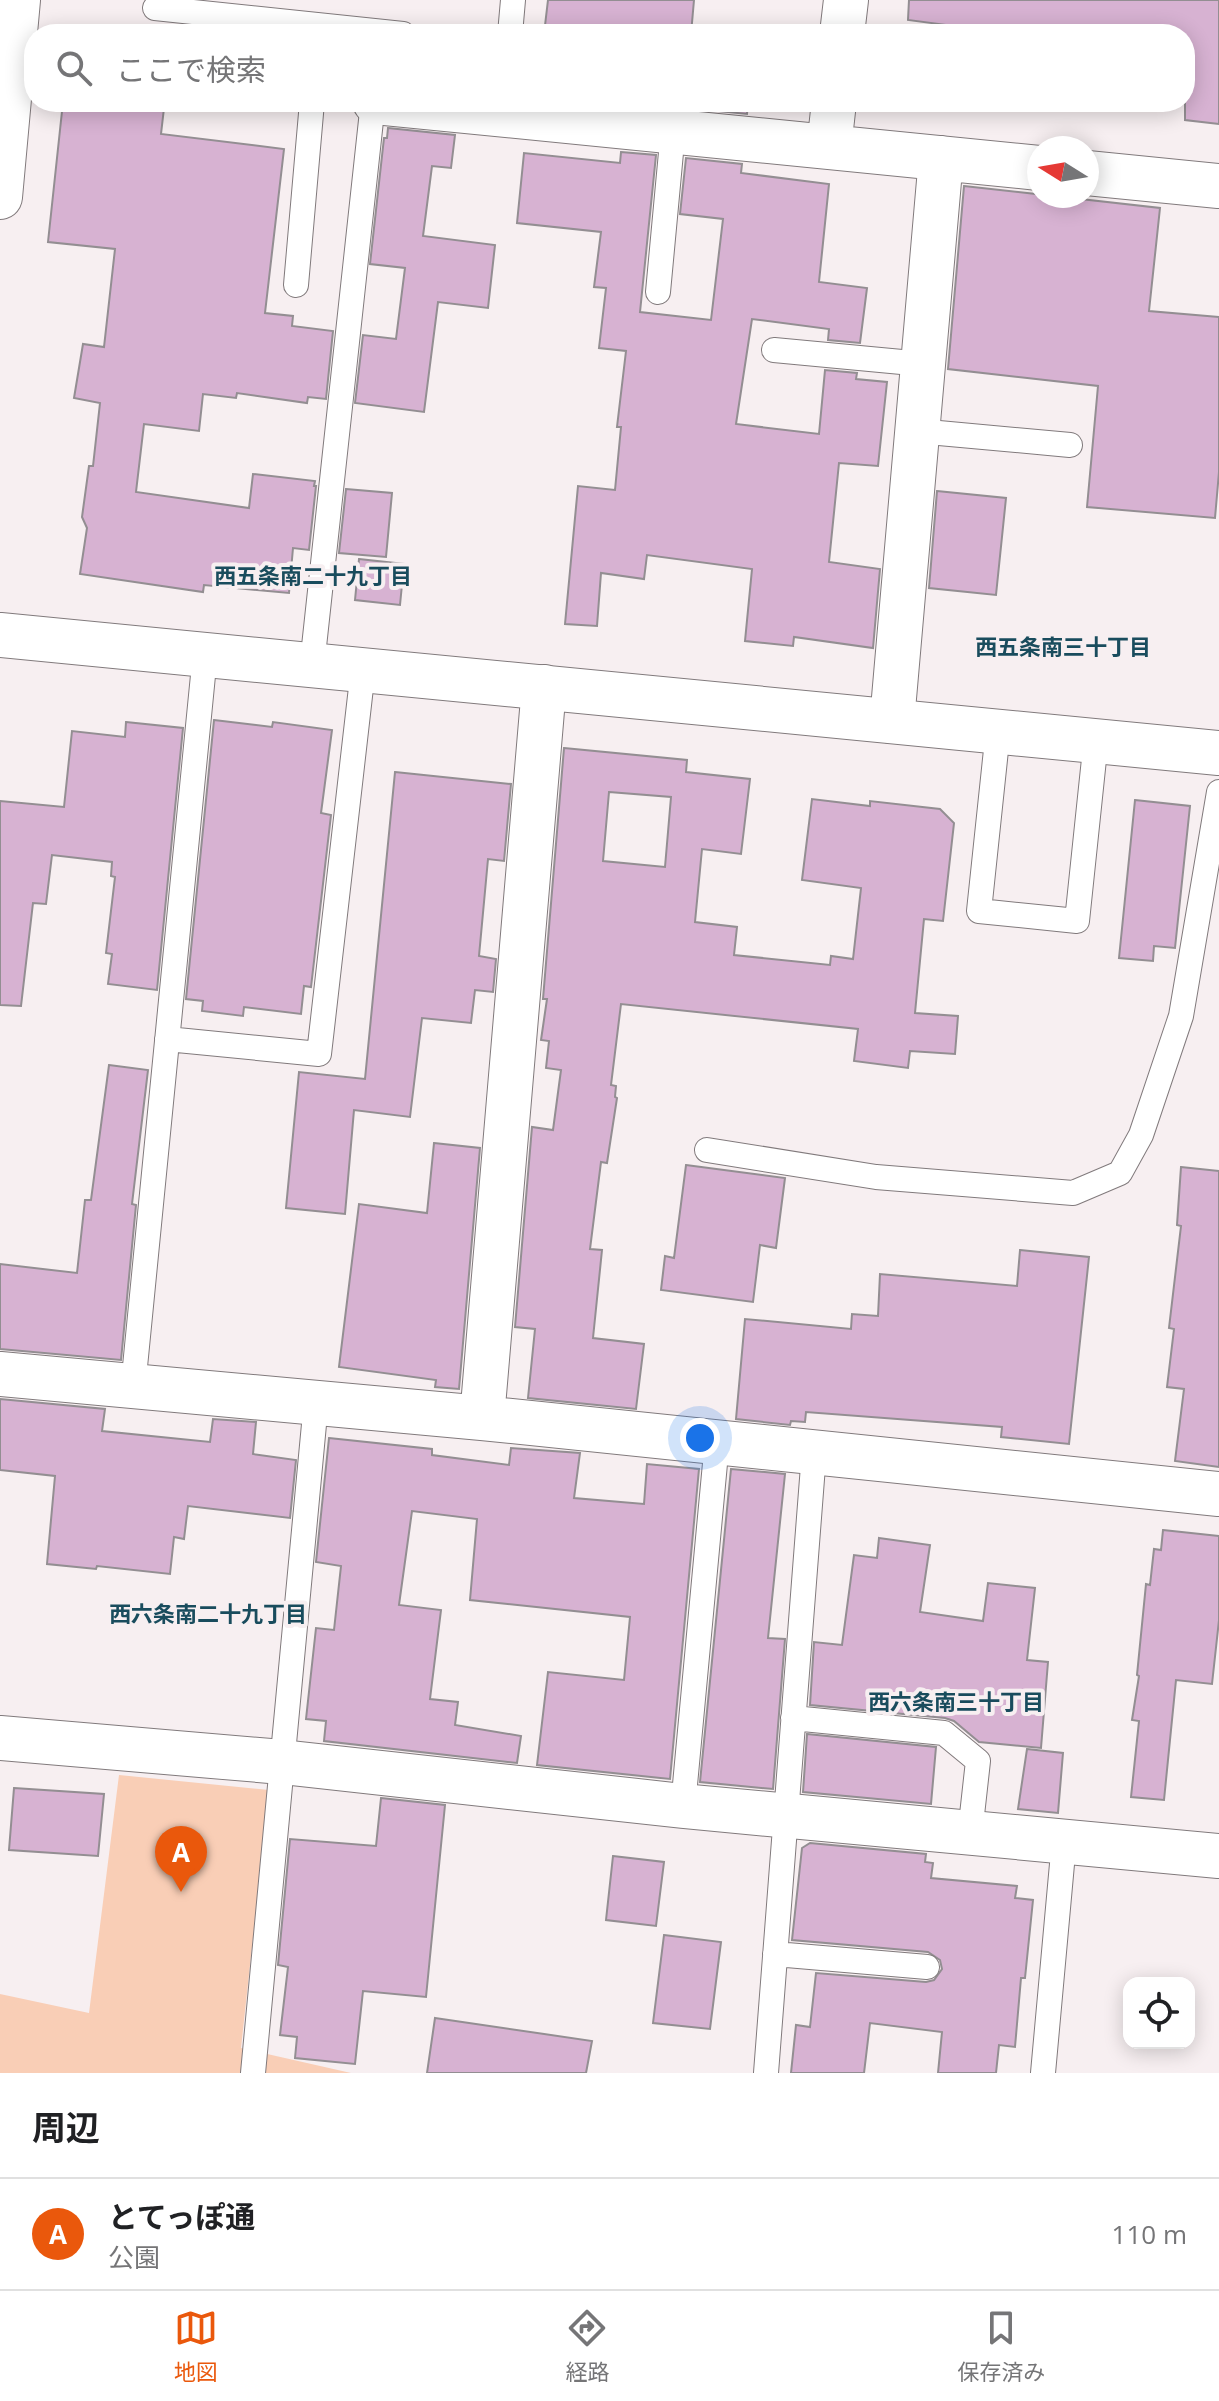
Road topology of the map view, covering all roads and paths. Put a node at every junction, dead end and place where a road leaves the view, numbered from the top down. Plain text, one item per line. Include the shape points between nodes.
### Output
1 (18, 0) edge
2 (513, 0) edge
3 (846, 0) edge
4 (155, 8) dead end
5 (268, 18) edge
6 (319, 24) edge
7 (511, 24) edge
8 (843, 24) edge
9 (15, 67) edge
10 (311, 112) edge
11 (373, 112) edge
12 (533, 112) edge
13 (833, 112) edge
14 (673, 131) junction
15 (829, 147) junction
16 (941, 158) junction
17 (1027, 167) edge
18 (1099, 174) edge
19 (1219, 186) edge
20 (0, 197) edge
21 (296, 285) dead end
22 (658, 292) dead end
23 (774, 350) dead end
24 (923, 364) junction
25 (917, 431) junction
26 (1070, 445) dead end
27 (0, 635) edge
28 (205, 655) junction
29 (312, 665) junction
30 (363, 670) junction
31 (544, 687) junction
32 (892, 721) junction
33 (998, 731) junction
34 (1096, 740) junction
35 (1219, 753) edge
36 (1219, 792) edge
37 (167, 1039) junction
38 (707, 1150) dead end
39 (0, 1374) edge
40 (133, 1387) junction
41 (316, 1403) junction
42 (482, 1418) junction
43 (717, 1442) junction
44 (814, 1453) junction
45 (1219, 1494) edge
46 (793, 1718) junction
47 (0, 1738) edge
48 (282, 1762) junction
49 (683, 1806) junction
50 (785, 1816) junction
51 (970, 1833) junction
52 (1064, 1842) junction
53 (1219, 1856) edge
54 (775, 1954) junction
55 (927, 1967) dead end
56 (253, 2073) edge
57 (766, 2073) edge
58 (1043, 2073) edge

1 - 9 street
2 - 7 lane
3 - 8 street
4 - 5 lane
5 - 6 lane
9 - 20 street
10 - 21 lane
11 - 29 lane
12 - 14 street
13 - 15 street
14 - 15 street
14 - 22 lane
15 - 16 street
16 - 17 street
16 - 24 street
18 - 19 street
23 - 24 lane
24 - 25 street
25 - 26 lane
25 - 32 street
27 - 28 street
28 - 29 street
28 - 37 lane
29 - 30 street
30 - 31 street
30 - 37 lane via 319,1054
31 - 32 street
31 - 42 street
32 - 33 street
33 - 34 street
33 - 34 lane via 979,911 1077,921
34 - 35 street
36 - 38 lane via 1181,1016 1141,1135 1120,1173 1073,1193 876,1177
37 - 40 lane
39 - 40 street
40 - 41 street
41 - 42 street
41 - 48 lane
42 - 43 street
43 - 44 street
43 - 49 lane
44 - 45 street
44 - 46 lane
46 - 50 lane
46 - 51 lane via 944,1733 978,1761
47 - 48 street
48 - 49 street
48 - 56 lane
49 - 50 street
50 - 51 street
50 - 54 lane
51 - 52 street
52 - 53 street
52 - 58 lane
54 - 55 lane
54 - 57 lane

